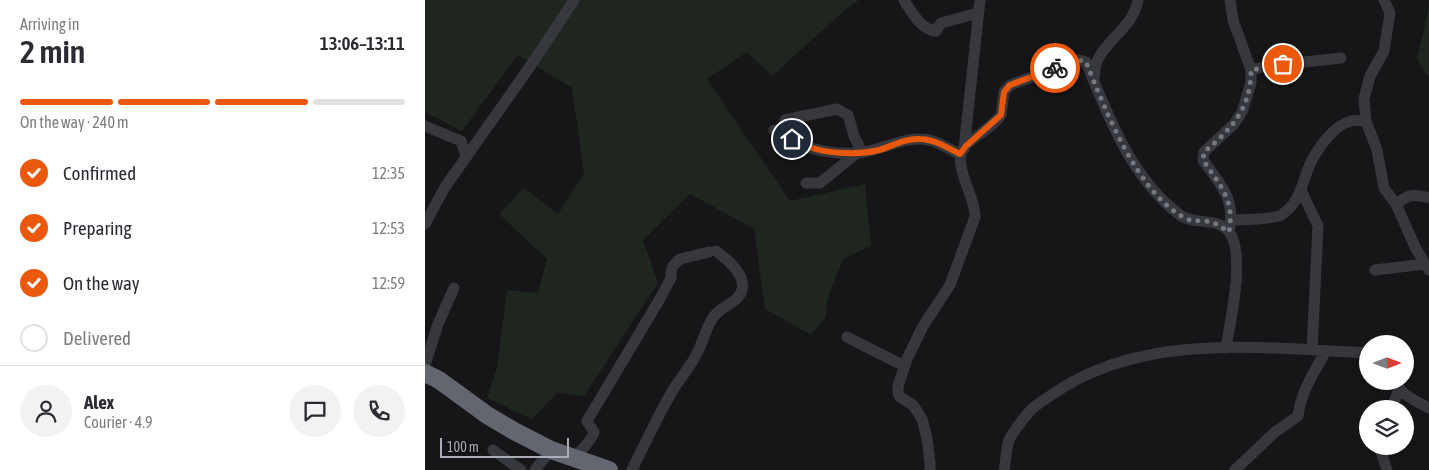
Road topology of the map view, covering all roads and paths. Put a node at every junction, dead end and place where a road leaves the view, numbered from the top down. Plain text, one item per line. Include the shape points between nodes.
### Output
1 (574, 0) edge
2 (904, 0) edge
3 (980, 0) edge
4 (1138, 0) edge
5 (1230, 0) edge
6 (1385, 0) edge
7 (978, 13) junction
8 (1341, 58) dead end
9 (1251, 70) junction
10 (1094, 80) junction
11 (785, 120) dead end
12 (1366, 121) junction
13 (425, 126) edge
14 (774, 130) dead end
15 (962, 151) junction
16 (860, 152) junction
17 (466, 156) junction
18 (805, 183) dead end
19 (1301, 190) junction
20 (1429, 198) edge
21 (1396, 204) junction
22 (1232, 220) junction
23 (425, 224) edge
24 (1229, 232) junction
25 (1427, 267) edge
26 (1375, 270) dead end
27 (454, 288) dead end
28 (847, 337) dead end
29 (1226, 348) junction
30 (1312, 350) junction
31 (1326, 351) junction
32 (1359, 353) edge
33 (425, 365) edge
34 (905, 365) junction
35 (425, 373) edge
36 (1401, 390) edge
37 (1429, 408) edge
38 (493, 450) dead end
39 (551, 450) junction
40 (1382, 455) edge
41 (575, 458) junction
42 (521, 470) edge
43 (535, 470) edge
44 (609, 470) edge
45 (632, 470) edge
46 (930, 470) edge
47 (1004, 470) edge
48 (1235, 470) edge
49 (1387, 470) edge

1 - 17 street
2 - 7 street via 919,22 933,31 941,22
3 - 7 street
4 - 10 street via 1131,18 1097,60
5 - 9 street via 1233,20
6 - 12 street via 1390,13 1384,51 1369,76 1363,98
7 - 15 street
8 - 9 street
9 - 22 street via 1251,83 1242,112 1203,156 1230,202
10 - 15 street via 1086,62 1079,60 1010,85 1004,92 1001,115
10 - 24 street via 1129,156 1153,190 1182,217 1220,225
11 - 16 street via 837,109 848,115
12 - 19 street via 1349,122 1332,133 1308,168
12 - 21 street via 1377,150 1384,188
13 - 17 street via 461,141
14 - 16 street via 809,148
15 - 16 street via 920,138
15 - 34 street via 959,162 976,208 975,217 950,285 923,326
16 - 18 street via 820,183
17 - 23 street
19 - 22 street via 1292,207 1279,216
19 - 30 street via 1318,226
20 - 21 street via 1407,196
21 - 25 street
22 - 24 street
24 - 29 street via 1237,267
25 - 26 street
27 - 33 street
28 - 34 street
29 - 30 street
29 - 47 street via 1177,350 1131,360 1100,369 1063,387 1032,409 1009,440
30 - 31 street
31 - 32 street
31 - 48 street via 1307,385 1298,416 1275,432
34 - 46 street via 898,393 923,418
35 - 39 highway via 487,415
36 - 37 street via 1412,400
38 - 42 street
39 - 41 highway
39 - 43 street
40 - 49 street
41 - 44 highway
41 - 45 street via 593,437 594,432 587,421 658,302 671,278 673,266 680,259 713,251 735,268 742,289 731,304 713,316 695,357 671,394

